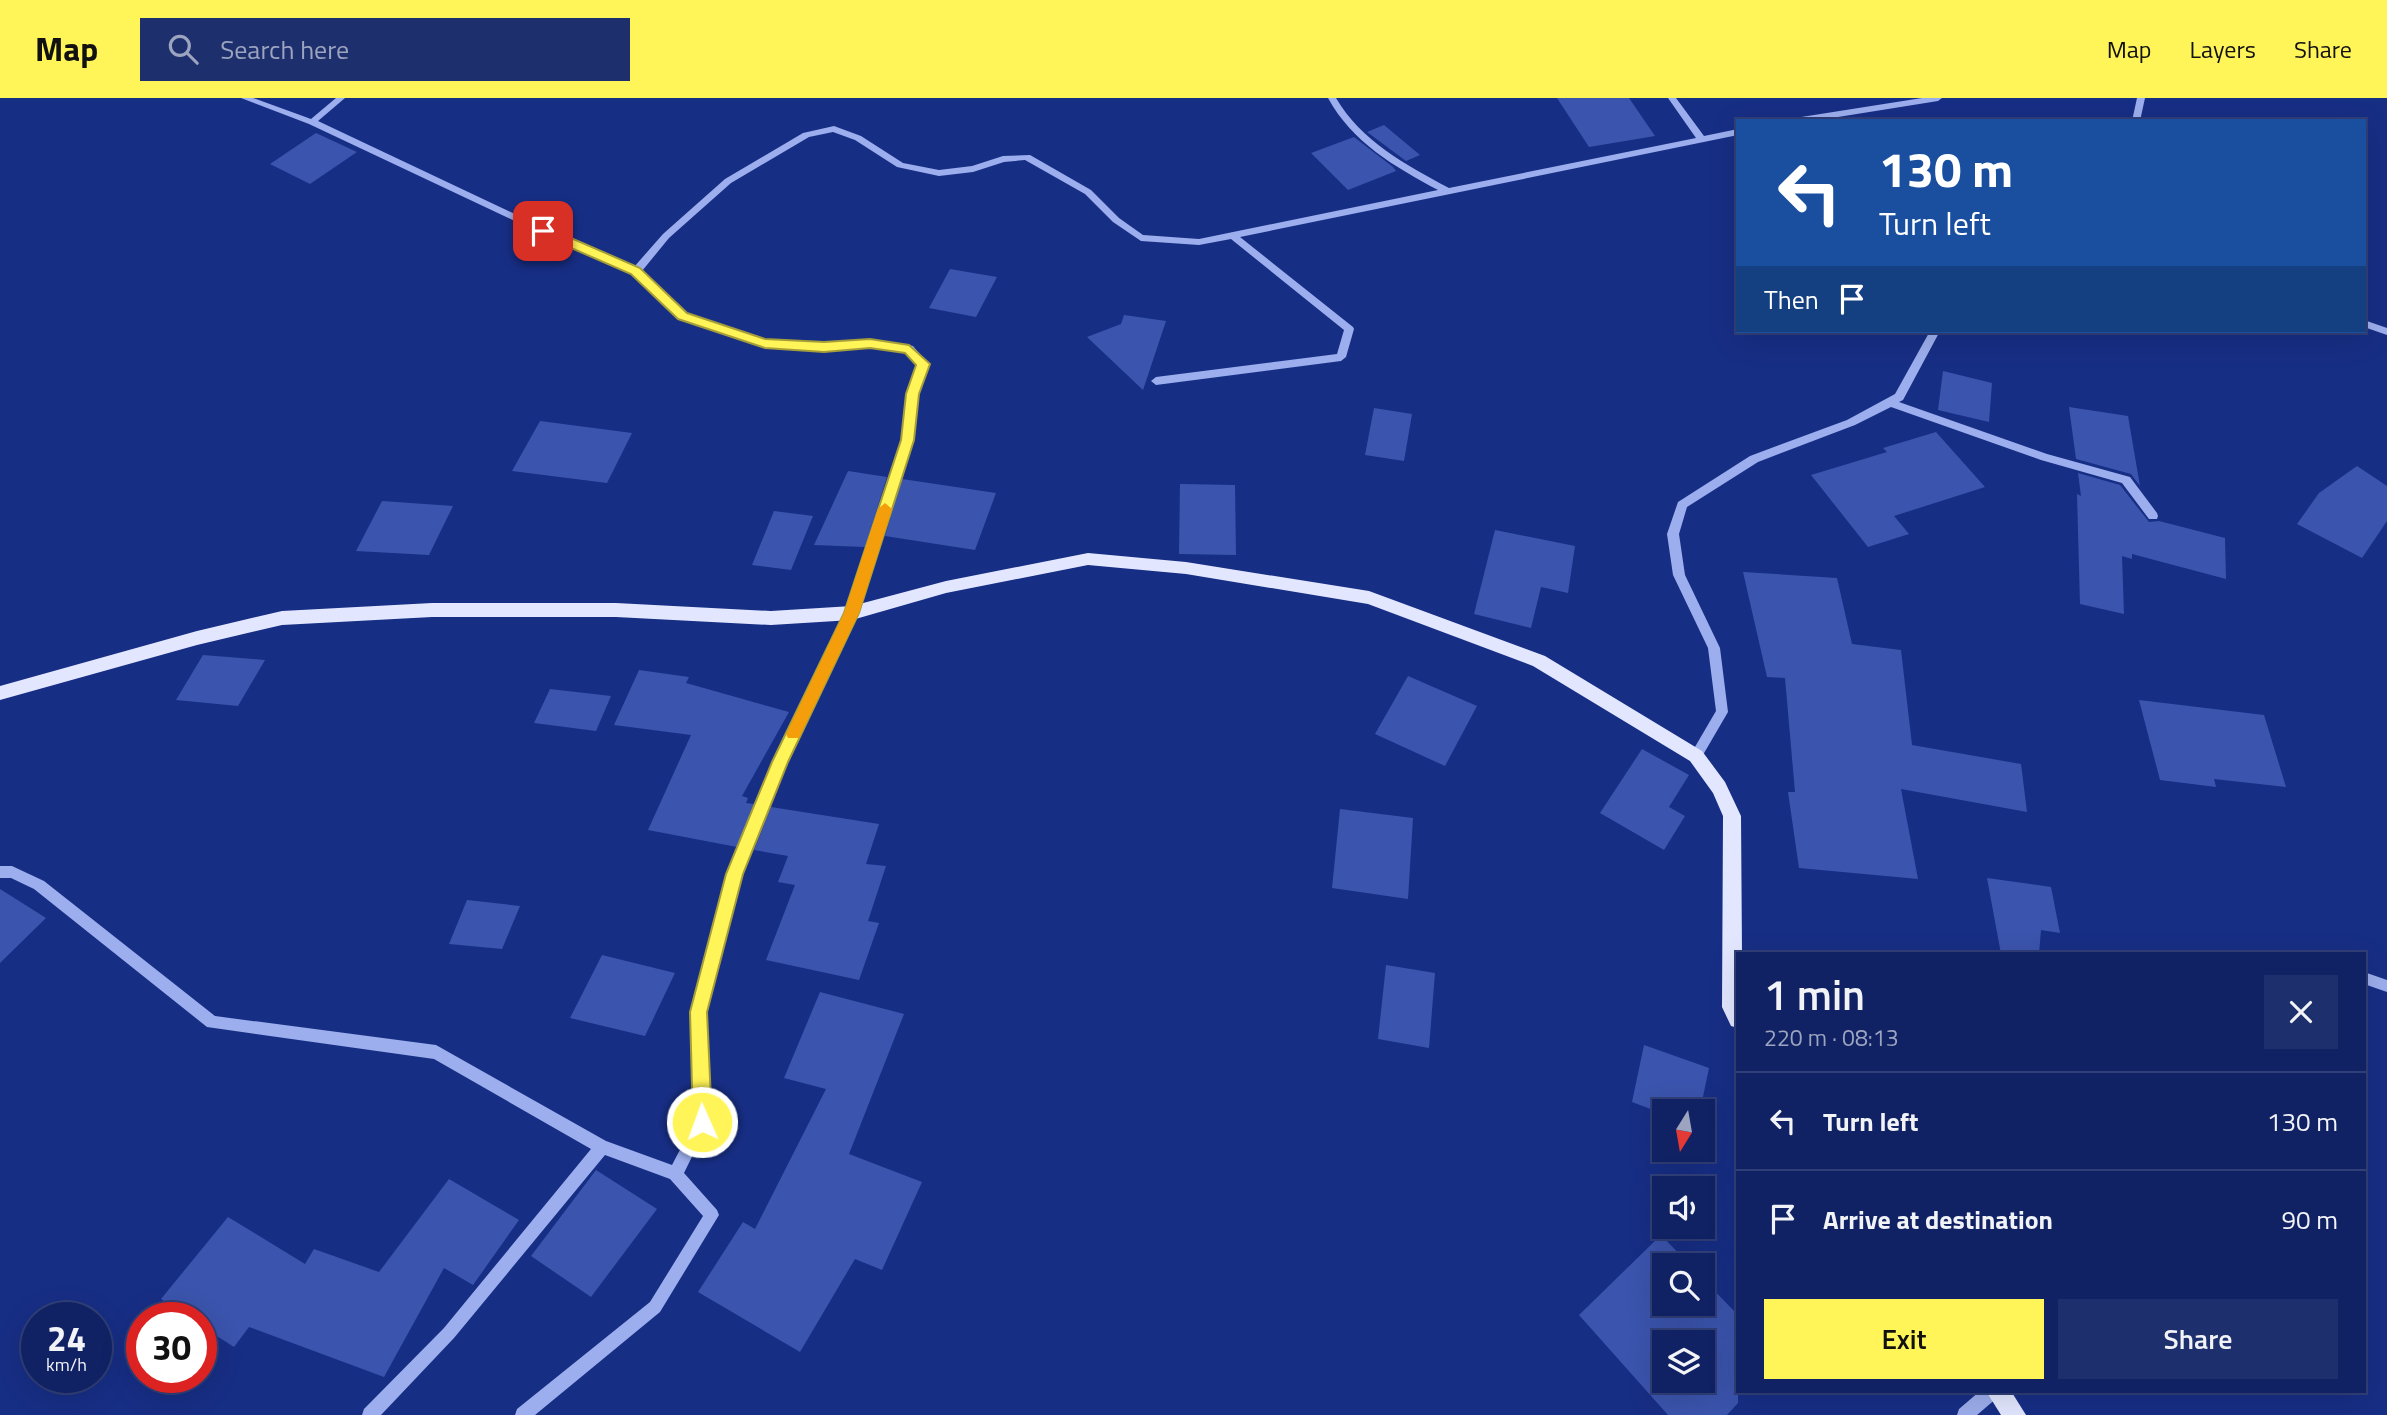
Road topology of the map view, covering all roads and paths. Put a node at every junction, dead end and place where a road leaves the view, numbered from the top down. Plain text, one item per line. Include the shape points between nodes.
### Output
1 (245, 98) edge
2 (341, 98) edge
3 (1332, 98) edge
4 (1672, 98) edge
5 (1938, 98) edge
6 (2141, 98) edge
7 (1807, 119) edge
8 (2136, 119) edge
9 (312, 122) junction
10 (1736, 132) edge
11 (1702, 139) junction
12 (1449, 192) junction
13 (1231, 234) junction
14 (636, 271) junction
15 (2366, 324) edge
16 (2387, 331) edge
17 (1934, 333) edge
18 (1156, 381) dead end
19 (1890, 403) junction
20 (2152, 516) dead end
21 (852, 613) junction
22 (0, 692) edge
23 (1696, 756) junction
24 (0, 872) edge
25 (2366, 979) edge
26 (2387, 986) edge
27 (1736, 1015) edge
28 (602, 1147) junction
29 (675, 1174) junction
30 (1992, 1393) edge
31 (1996, 1393) edge
32 (370, 1415) edge
33 (523, 1415) edge
34 (1965, 1415) edge
35 (2015, 1415) edge

1 - 9 street
2 - 9 street
3 - 12 street via 1338,112 1397,164
4 - 11 street
5 - 7 street
6 - 8 street
9 - 14 street
10 - 11 street
11 - 12 street
12 - 13 street
13 - 14 street via 1199,242 1141,238 1088,192 1027,157 939,173 900,165 858,138 834,129 806,135 728,181 666,236
13 - 18 street via 1349,329 1341,357
14 - 21 street via 683,316 765,344 870,344 909,349 923,364 912,394 907,440
15 - 16 street
17 - 19 street via 1899,397
19 - 20 street via 2126,480
19 - 23 street via 1872,415 1762,456 1682,505 1674,534 1679,575 1714,648 1721,712
21 - 22 main road via 771,618 616,610 432,610 282,618
21 - 23 main road via 946,587 1088,559 1186,568 1368,598 1539,662
21 - 29 street via 780,762 735,874 698,1012 702,1122
23 - 27 main road via 1732,816 1732,1007
24 - 28 street via 12,872 39,885 212,1022 436,1052
25 - 26 street
28 - 29 street
28 - 32 street via 449,1333
29 - 33 street via 712,1215 655,1307
30 - 34 street
31 - 35 main road

